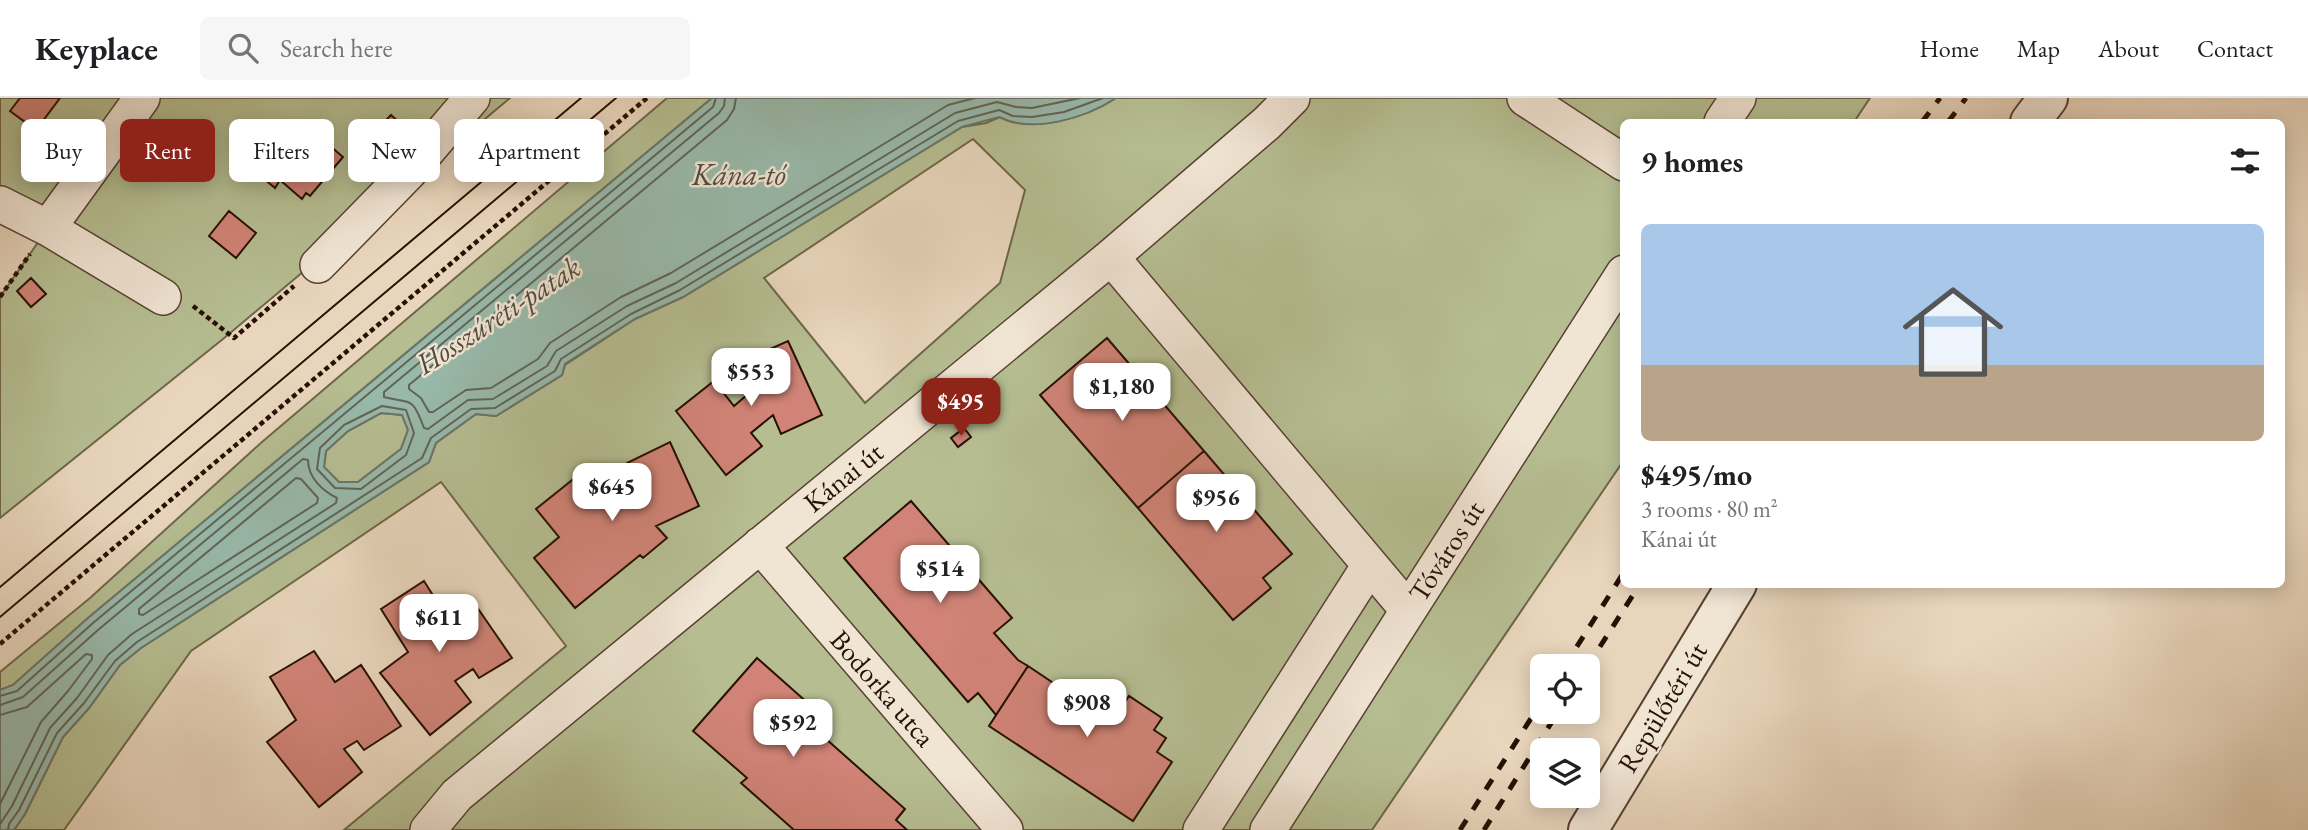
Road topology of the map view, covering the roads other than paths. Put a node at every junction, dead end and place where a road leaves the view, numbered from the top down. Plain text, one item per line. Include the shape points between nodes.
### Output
1 (142, 98) edge
2 (472, 98) edge
3 (1292, 98) edge
4 (1525, 98) edge
5 (1738, 98) edge
6 (2048, 98) edge
7 (1724, 119) edge
8 (2032, 119) edge
9 (1620, 160) edge
10 (0, 204) edge
11 (48, 228) junction
12 (1111, 257) junction
13 (318, 265) road end
14 (1620, 279) edge
15 (163, 297) road end
16 (760, 545) junction
17 (1370, 565) junction
18 (1735, 588) edge
19 (1408, 610) junction
20 (428, 830) edge
21 (1005, 830) edge
22 (1201, 830) edge
23 (1268, 830) edge
24 (1588, 830) edge

1 - 11 street
2 - 13 street
3 - 12 street, Kánai út
4 - 9 street
5 - 7 street
6 - 8 street
10 - 11 street
11 - 15 street
12 - 16 street, Kánai út
12 - 17 street
14 - 19 street, Tóváros út
16 - 20 street, Kánai út via 457,795
16 - 21 street, Bodorka utca
17 - 19 street
17 - 22 street
18 - 24 street, Repülőtéri út
19 - 23 street, Tóváros út

